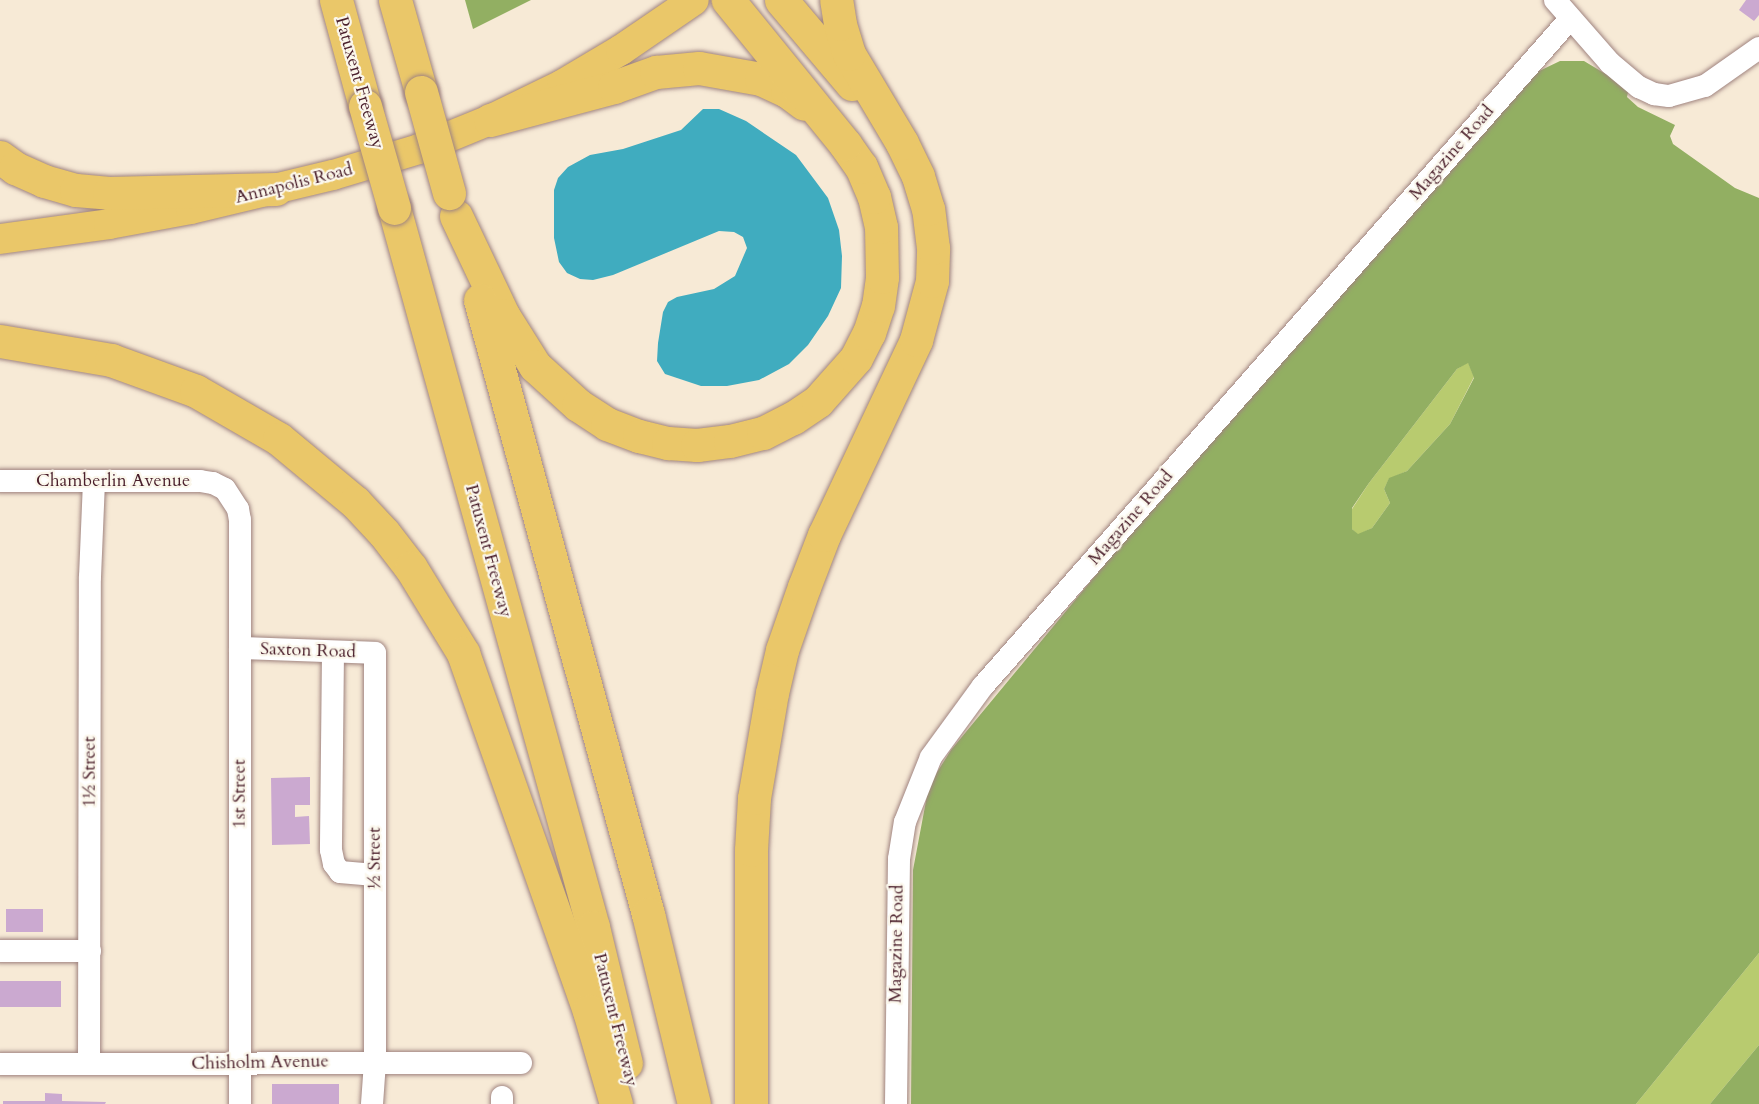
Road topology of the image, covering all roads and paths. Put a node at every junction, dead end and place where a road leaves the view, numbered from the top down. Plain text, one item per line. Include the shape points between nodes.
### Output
1 (320, 0) edge
2 (336, 0) edge
3 (395, 0) edge
4 (694, 0) edge
5 (728, 0) edge
6 (781, 0) edge
7 (836, 0) edge
8 (1555, 0) edge
9 (1570, 19) junction
10 (1759, 48) edge
11 (363, 99) junction
12 (490, 120) junction
13 (831, 125) junction
14 (902, 143) junction
15 (0, 157) edge
16 (276, 189) junction
17 (453, 205) junction
18 (0, 239) edge
19 (0, 341) edge
20 (0, 481) edge
21 (94, 481) junction
22 (225, 489) joint
23 (240, 648) junction
24 (333, 652) junction
25 (375, 653) joint
26 (375, 875) junction
27 (0, 951) edge
28 (90, 951) junction
29 (375, 1062) junction
30 (521, 1063) dead end
31 (0, 1064) edge
32 (89, 1064) junction
33 (239, 1064) junction
34 (240, 1104) edge
35 (372, 1104) edge
36 (616, 1104) edge
37 (636, 1104) edge
38 (694, 1104) edge
39 (751, 1104) edge
40 (896, 1104) edge

1 - 11 highway
2 - 11 highway, Patuxent Freeway
3 - 17 highway, bridge
4 - 12 main road, Annapolis Road via 612,56
5 - 13 highway
6 - 14 highway
7 - 14 highway via 849,54
8 - 9 street
9 - 10 street via 1632,82 1654,94 1669,96 1705,86
9 - 40 street, Magazine Road via 983,686 931,757 905,822 899,859
11 - 37 highway, Patuxent Freeway, bridge via 592,927
12 - 13 highway via 656,72 699,68 761,79 787,91
12 - 16 main road, Annapolis Road via 419,149
13 - 17 highway via 861,167 874,197 884,251 878,306 856,358 819,401 763,433 730,441 697,445 639,436 607,424 556,387 517,340
14 - 39 highway via 928,209 932,281 916,340 824,535 772,693 754,798 751,850
15 - 16 highway via 25,172 76,190 109,193
16 - 18 main road, Annapolis Road via 120,222
17 - 38 highway via 648,914
19 - 36 highway via 111,360 196,391 279,439 356,502 384,533 411,568 463,653 589,1011
20 - 21 street, Chamberlin Avenue
21 - 22 street, Chamberlin Avenue via 200,481
21 - 28 street, 1½ Street via 90,588
22 - 23 street, 1st Street via 240,520
23 - 24 street, Saxton Road
23 - 33 street, 1st Street
24 - 25 street, Saxton Road
24 - 26 street via 331,850 340,872
25 - 26 street, ½ Street
26 - 29 street, ½ Street
27 - 28 street
28 - 32 street, 1½ Street
29 - 30 street, Chisholm Avenue
29 - 33 street, Chisholm Avenue
29 - 35 street, ½ Street
31 - 32 street, Chisholm Avenue
32 - 33 street, Chisholm Avenue
33 - 34 street, 1st Street

